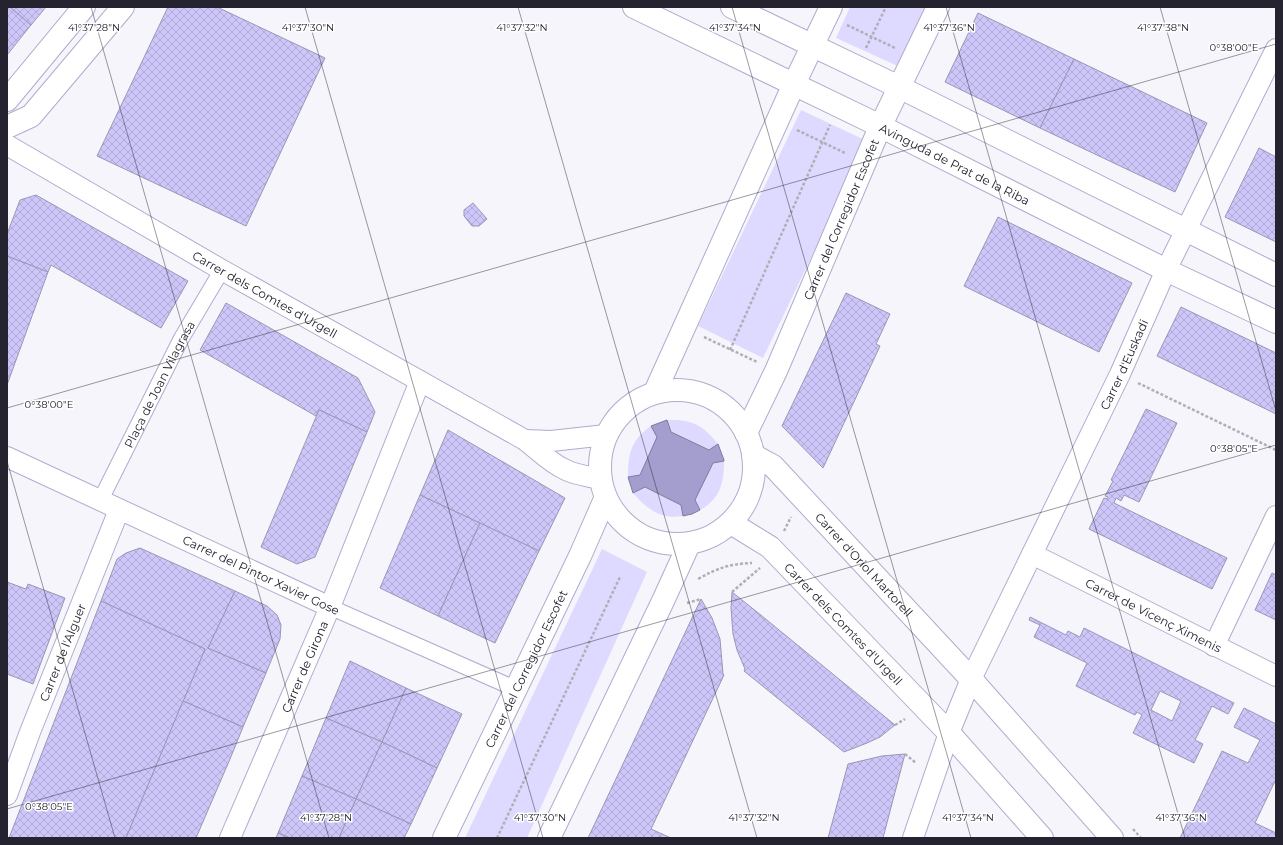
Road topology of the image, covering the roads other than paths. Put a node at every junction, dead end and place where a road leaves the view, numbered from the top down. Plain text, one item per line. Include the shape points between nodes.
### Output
1 (84, 7) edge
2 (123, 7) edge
3 (634, 7) edge
4 (732, 7) edge
5 (938, 7) edge
6 (830, 11) edge
7 (813, 46) junction
8 (1276, 49) edge
9 (794, 84) junction
10 (899, 87) junction
11 (7, 100) edge
12 (880, 126) junction
13 (7, 127) edge
14 (7, 145) edge
15 (1186, 231) junction
16 (222, 270) junction
17 (1166, 270) junction
18 (1276, 275) edge
19 (1276, 322) edge
20 (420, 381) junction
21 (655, 392) junction
22 (746, 433) junction
23 (606, 436) junction
24 (525, 440) junction
25 (753, 455) junction
26 (7, 457) edge
27 (602, 488) junction
28 (100, 501) junction
29 (119, 510) junction
30 (1276, 516) edge
31 (731, 523) junction
32 (689, 544) junction
33 (1032, 554) junction
34 (330, 607) junction
35 (1214, 646) junction
36 (1276, 676) edge
37 (971, 679) junction
38 (516, 689) junction
39 (949, 733) junction
40 (7, 796) edge
41 (230, 838) edge
42 (444, 838) edge
43 (549, 838) edge
44 (913, 838) edge
45 (1042, 838) edge
46 (1112, 838) edge

1 - 11 street
2 - 13 street via 31,116
3 - 9 street, Avinguda de Prat de la Riba
4 - 7 street
5 - 10 street, Carrer del Corregidor Escofet
6 - 7 street
7 - 9 street
7 - 10 street
8 - 15 street, Carrer d'Euskadi
9 - 12 street, Avinguda de Prat de la Riba
9 - 21 street
10 - 12 street, Carrer del Corregidor Escofet
10 - 15 street
12 - 17 street, Avinguda de Prat de la Riba
12 - 22 street, Carrer del Corregidor Escofet via 776,371
14 - 16 street, Carrer dels Comtes d'Urgell
15 - 17 street, Carrer d'Euskadi
15 - 18 street
16 - 20 street, Carrer dels Comtes d'Urgell
16 - 28 street, Plaça de Joan Vilagrasa via 181,339
17 - 19 street, Avinguda de Prat de la Riba
17 - 33 street, Carrer d'Euskadi via 1120,374
20 - 24 street, Carrer dels Comtes d'Urgell
20 - 34 street, Carrer de Girona
21 - 22 street via 676,390 698,393 718,401 734,415
21 - 23 street via 635,401 623,411
22 - 25 street
23 - 24 street, Carrer dels Comtes d'Urgell via 551,441
23 - 27 street via 600,456
24 - 27 street, Carrer dels Comtes d'Urgell via 552,462
25 - 31 street via 753,480 746,503
25 - 37 street, Carrer d'Oriol Martorell via 773,466
26 - 28 street, Carrer del Pintor Xavier Gose
27 - 32 street via 619,520 639,536 663,544
27 - 38 street, Carrer del Corregidor Escofet via 580,556
28 - 29 street, Carrer del Pintor Xavier Gose
29 - 34 street, Carrer del Pintor Xavier Gose
29 - 40 street, Carrer de l'Alguer
30 - 35 street
31 - 32 street via 712,537
31 - 39 street, Carrer dels Comtes d'Urgell via 770,547 770,557
32 - 43 street
33 - 35 street, Carrer de Vicenç Ximenis
33 - 37 street, Carrer d'Euskadi
34 - 38 street, Carrer del Pintor Xavier Gose
34 - 41 street, Carrer de Girona
35 - 36 street, Carrer de Vicenç Ximenis
37 - 39 street
37 - 46 street, Carrer d'Oriol Martorell
38 - 42 street, Carrer del Corregidor Escofet
39 - 44 street
39 - 45 street, Carrer dels Comtes d'Urgell

